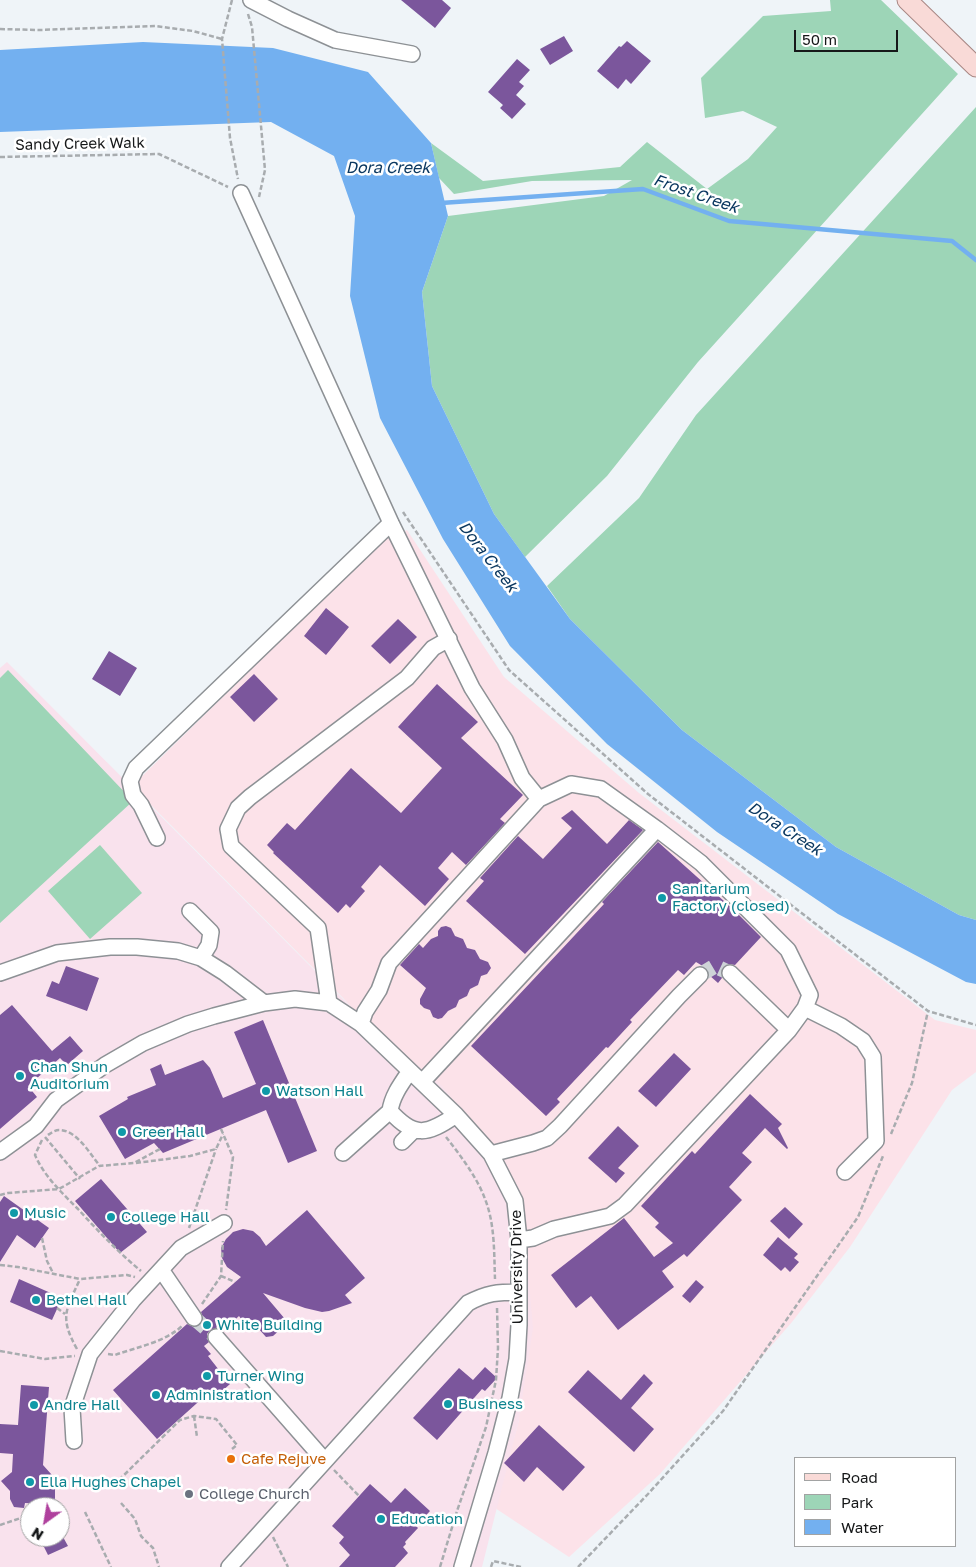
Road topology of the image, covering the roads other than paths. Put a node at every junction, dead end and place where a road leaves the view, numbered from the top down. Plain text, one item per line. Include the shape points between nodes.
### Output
1 (250, 0) edge
2 (907, 0) edge
3 (412, 54) dead end
4 (976, 67) edge
5 (241, 193) road end
6 (391, 523) junction
7 (449, 639) junction
8 (539, 799) junction
9 (657, 829) junction
10 (157, 838) dead end
11 (190, 911) dead end
12 (201, 958) junction
13 (0, 973) edge
14 (730, 973) tunnel mouth
15 (700, 975) tunnel mouth
16 (264, 1003) junction
17 (329, 1003) junction
18 (805, 1008) junction
19 (362, 1024) junction
20 (790, 1030) junction
21 (410, 1071) junction
22 (422, 1082) junction
23 (390, 1111) junction
24 (456, 1116) junction
25 (413, 1131) junction
26 (402, 1142) dead end
27 (0, 1152) edge
28 (343, 1153) dead end
29 (491, 1154) junction
30 (845, 1172) dead end
31 (224, 1223) dead end
32 (519, 1240) junction
33 (157, 1275) junction
34 (519, 1292) junction
35 (194, 1318) tunnel mouth
36 (216, 1337) tunnel mouth
37 (74, 1441) dead end
38 (325, 1461) junction
39 (229, 1567) edge
40 (462, 1567) edge

1 - 3 street via 335,40
2 - 4 main road
5 - 6 street
6 - 7 street
6 - 10 street via 136,768 130,781 134,795
7 - 8 street via 472,688 505,740 522,778
7 - 17 street via 433,648 407,678 250,797 238,808 228,829 231,846 318,928
8 - 9 street via 572,784 601,789
8 - 19 street via 389,963
9 - 18 street via 701,863 788,950 810,995
9 - 22 street
11 - 12 street via 211,932 209,945
12 - 13 street via 178,951 110,947 57,954
12 - 16 street
14 - 20 street
15 - 29 street via 547,1138
16 - 17 street, University Drive via 294,999
16 - 27 street, University Drive via 188,1024 143,1043 56,1100 40,1131
17 - 19 street, University Drive
18 - 20 street
18 - 30 street via 863,1041 872,1057 876,1141
19 - 21 street, University Drive
20 - 32 street via 625,1205 610,1216
21 - 22 street, University Drive
21 - 23 street via 391,1103
22 - 24 street, University Drive
23 - 25 street via 401,1124
23 - 28 street
24 - 25 street via 438,1128
24 - 29 street, University Drive
25 - 26 street
29 - 32 street, University Drive via 515,1201
31 - 33 street via 182,1247
32 - 34 street, University Drive
33 - 35 street
33 - 37 street via 90,1354 72,1408
34 - 38 street via 482,1295 468,1303
34 - 40 street, University Drive via 517,1359 510,1398
36 - 38 street
38 - 39 street

